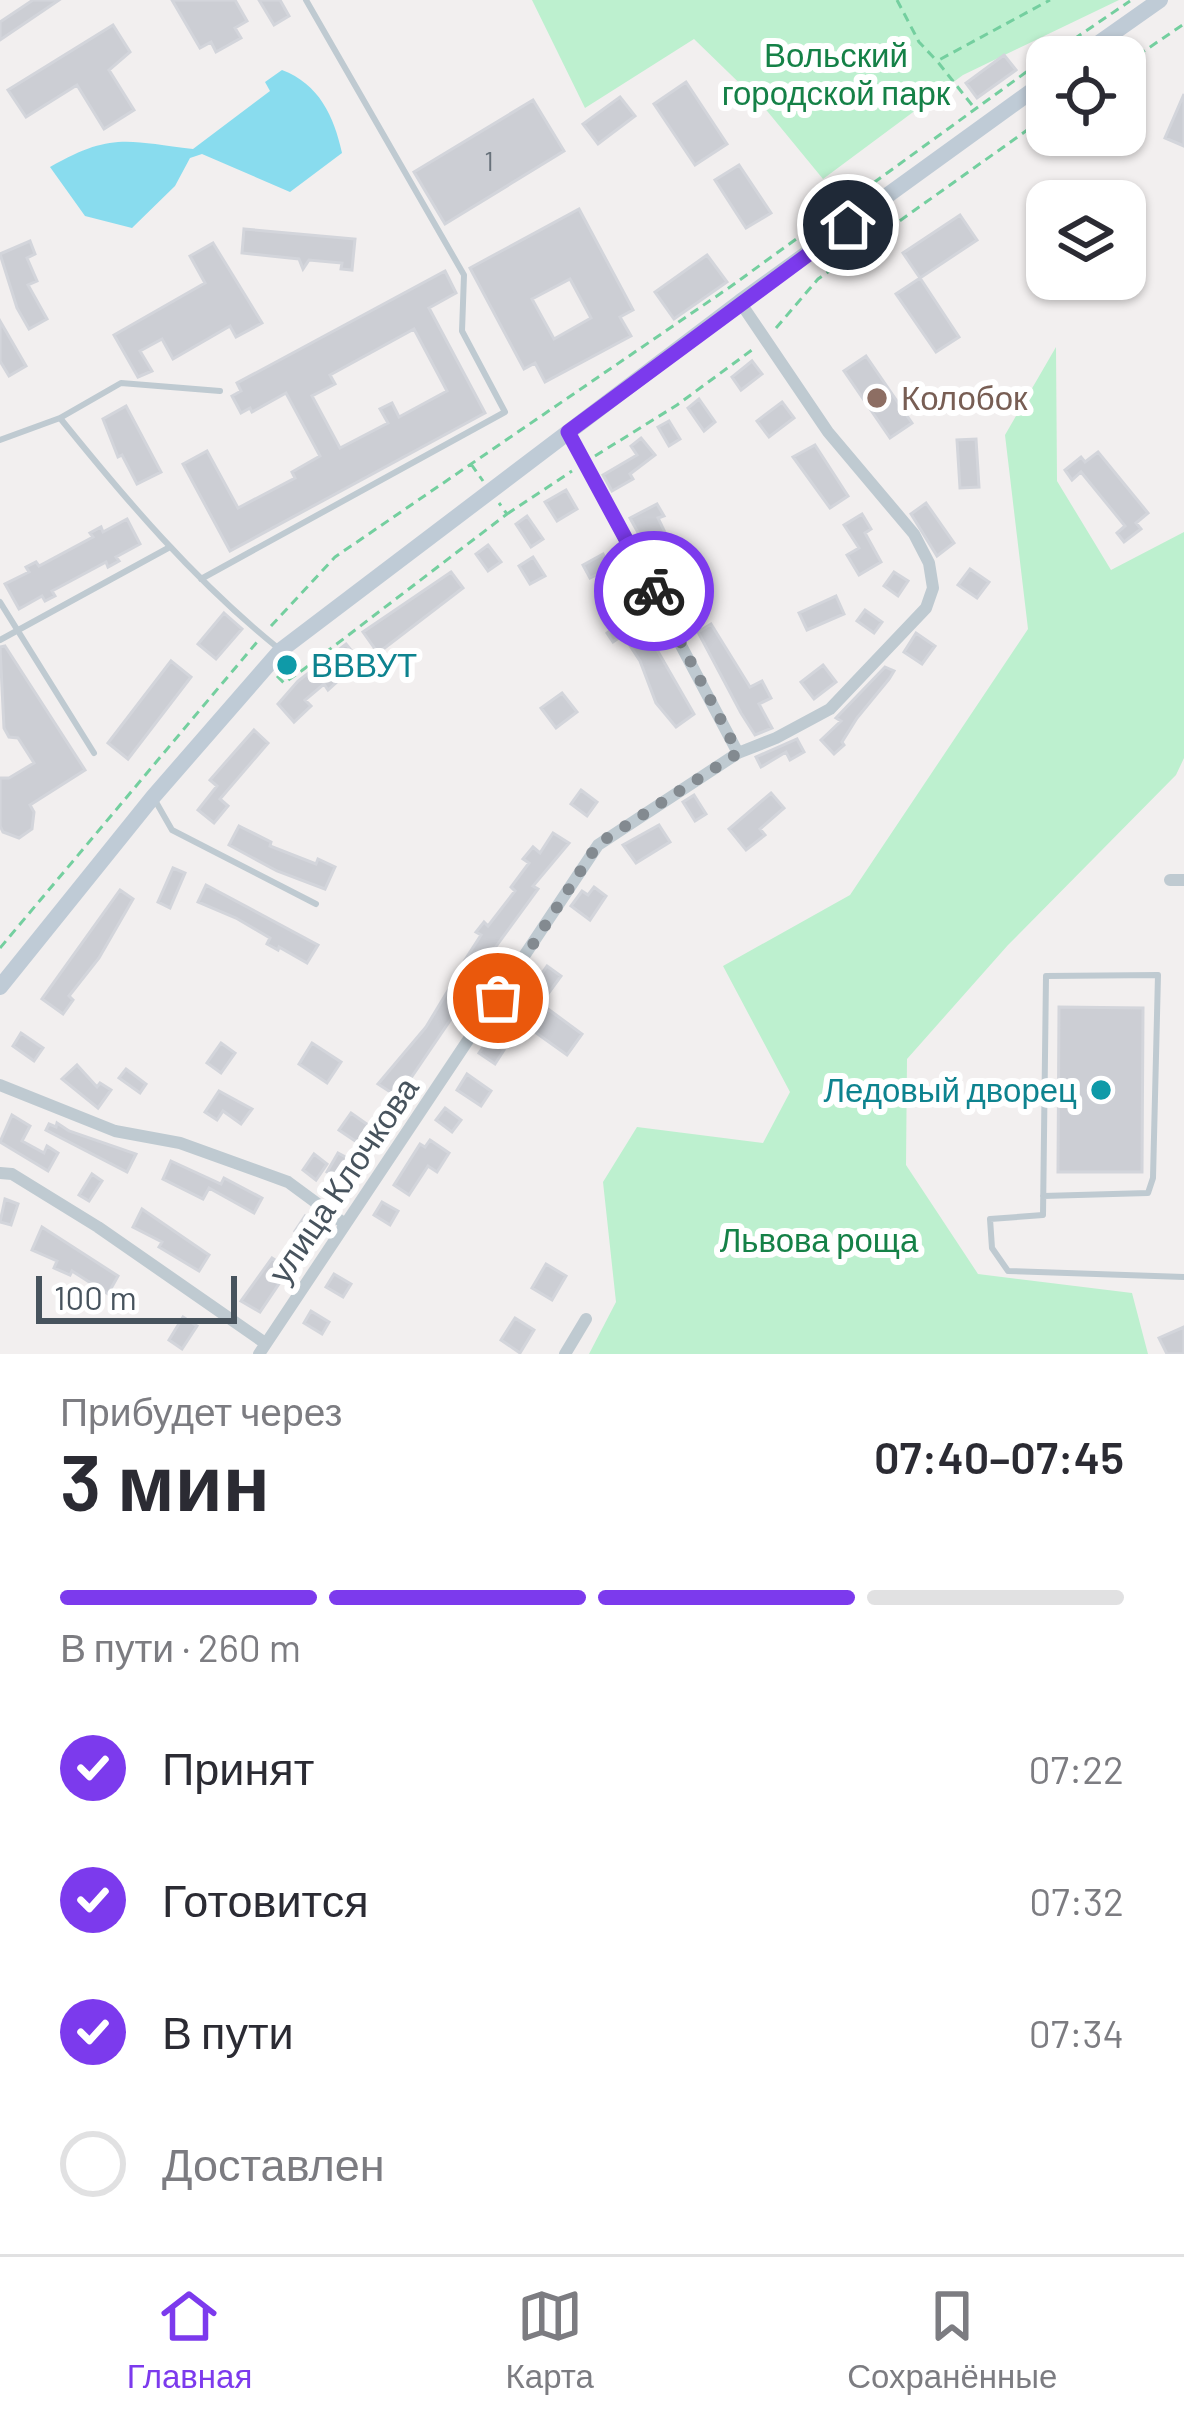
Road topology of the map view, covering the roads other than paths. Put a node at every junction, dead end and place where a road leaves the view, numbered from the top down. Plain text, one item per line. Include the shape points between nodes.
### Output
1 (306, 0) edge
2 (1160, 0) edge
3 (1109, 36) edge
4 (1026, 95) edge
5 (740, 302) junction
6 (220, 391) dead end
7 (60, 418) junction
8 (568, 432) junction
9 (0, 440) edge
10 (170, 547) junction
11 (201, 579) junction
12 (0, 602) edge
13 (17, 630) junction
14 (0, 640) edge
15 (280, 650) junction
16 (94, 753) dead end
17 (738, 753) junction
18 (153, 796) junction
19 (316, 904) dead end
20 (0, 987) edge
21 (0, 1085) edge
22 (0, 1172) edge
23 (1043, 1196) junction
24 (345, 1224) junction
25 (1184, 1277) edge
26 (586, 1319) dead end
27 (262, 1349) edge
28 (565, 1354) edge

1 - 11 lane via 464,275 462,331 505,412
2 - 3 main road
4 - 5 main road
5 - 8 main road
5 - 17 street, улица Клочкова via 828,432 914,534 933,588 926,608 830,709
6 - 7 lane via 121,383
7 - 9 lane
7 - 10 lane
8 - 15 main road
8 - 17 street
10 - 11 lane
10 - 13 lane
11 - 15 lane
12 - 13 lane
13 - 14 lane
13 - 16 lane
15 - 18 main road
17 - 24 street, улица Клочкова via 598,844
18 - 19 lane via 172,830
18 - 20 main road
21 - 24 street via 115,1132 180,1143 288,1182
22 - 27 street via 98,1227
23 - 23 lane via 1148,1193 1158,975 1046,976
23 - 25 lane via 1043,1215 990,1219 992,1248 1008,1271
24 - 27 street, улица Клочкова
26 - 28 street

